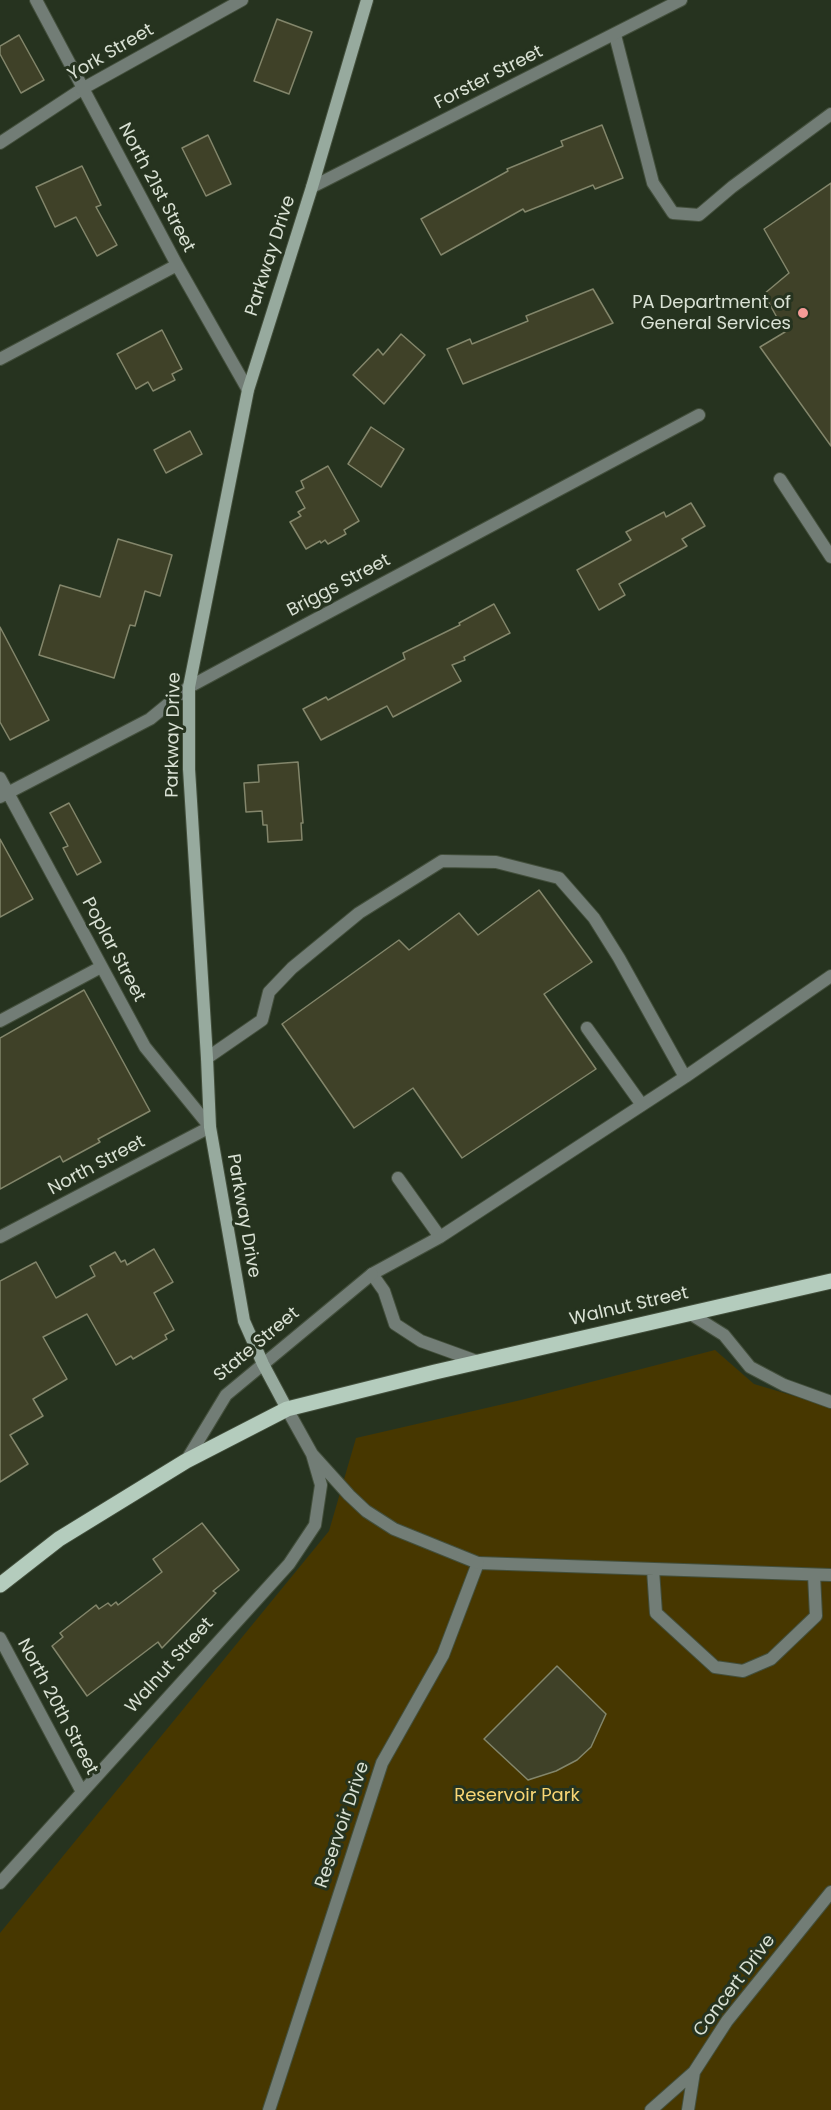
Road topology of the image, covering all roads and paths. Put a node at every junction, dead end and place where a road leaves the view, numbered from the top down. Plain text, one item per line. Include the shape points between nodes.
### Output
1 (36, 0) edge
2 (242, 0) edge
3 (367, 0) edge
4 (681, 0) edge
5 (615, 35) junction
6 (82, 89) junction
7 (831, 114) edge
8 (0, 143) edge
9 (312, 188) junction
10 (177, 265) junction
11 (0, 359) edge
12 (248, 390) junction
13 (699, 416) dead end
14 (780, 479) dead end
15 (831, 557) edge
16 (189, 687) junction
17 (0, 778) edge
18 (4, 795) edge
19 (101, 967) junction
20 (831, 976) edge
21 (0, 1021) edge
22 (586, 1028) dead end
23 (207, 1058) junction
24 (685, 1077) junction
25 (642, 1104) junction
26 (210, 1127) junction
27 (398, 1178) dead end
28 (0, 1237) edge
29 (440, 1237) junction
30 (372, 1274) junction
31 (831, 1281) edge
32 (689, 1313) junction
33 (479, 1362) junction
34 (263, 1364) junction
35 (435, 1372) joint
36 (831, 1402) edge
37 (287, 1409) junction
38 (312, 1454) junction
39 (186, 1461) junction
40 (477, 1563) junction
41 (653, 1570) junction
42 (814, 1575) junction
43 (831, 1575) edge
44 (0, 1585) edge
45 (0, 1638) edge
46 (82, 1792) junction
47 (0, 1883) edge
48 (831, 1893) edge
49 (694, 2072) junction
50 (269, 2110) edge
51 (651, 2110) edge
52 (688, 2110) edge

1 - 6 street, North 21st Street
2 - 6 street, York Street
3 - 9 street, Parkway Drive
4 - 5 street, Forster Street
5 - 7 street via 653,183 673,213 699,215
5 - 9 street, Forster Street
6 - 8 street, York Street
6 - 10 street, North 21st Street
9 - 12 street, Parkway Drive
10 - 11 street
10 - 12 street, North 21st Street
12 - 16 street, Parkway Drive
13 - 16 street, Briggs Street
14 - 15 street
16 - 18 street, Briggs Street via 150,719
16 - 23 street, Parkway Drive via 189,769
17 - 18 street, Poplar Street
18 - 19 street, Poplar Street
19 - 21 street
19 - 26 street, Poplar Street via 145,1047
20 - 24 street, State Street
22 - 25 street
23 - 24 street via 262,1020 269,992 276,984 359,913 442,861 496,862 559,878 594,918
23 - 26 street, Parkway Drive
24 - 25 street, State Street
25 - 29 street, State Street
26 - 28 street, North Street
26 - 34 street, Parkway Drive via 244,1321
27 - 29 street
29 - 30 street, State Street
30 - 33 street via 384,1291 395,1324 421,1341
30 - 34 street, State Street
31 - 32 main road, Walnut Street
32 - 33 main road, Walnut Street
32 - 36 street via 724,1335 750,1366 784,1385
33 - 35 main road, Walnut Street
34 - 37 street, Parkway Drive
34 - 39 street, State Street via 226,1395
35 - 37 main road, State Street
37 - 38 street
37 - 39 main road, State Street
38 - 40 street via 366,1511 394,1528
38 - 46 street, Walnut Street via 321,1485 315,1525 290,1564
39 - 44 main road, State Street via 59,1539
40 - 41 street
40 - 50 street, Reservoir Drive via 443,1655 382,1763
41 - 42 street
41 - 42 street via 656,1613 715,1667 743,1671 771,1659 816,1616
42 - 43 street
45 - 46 street, North 20th Street
46 - 47 street, Walnut Street
48 - 49 street, Concert Drive via 727,2021
49 - 51 street
49 - 52 street, Concert Drive

